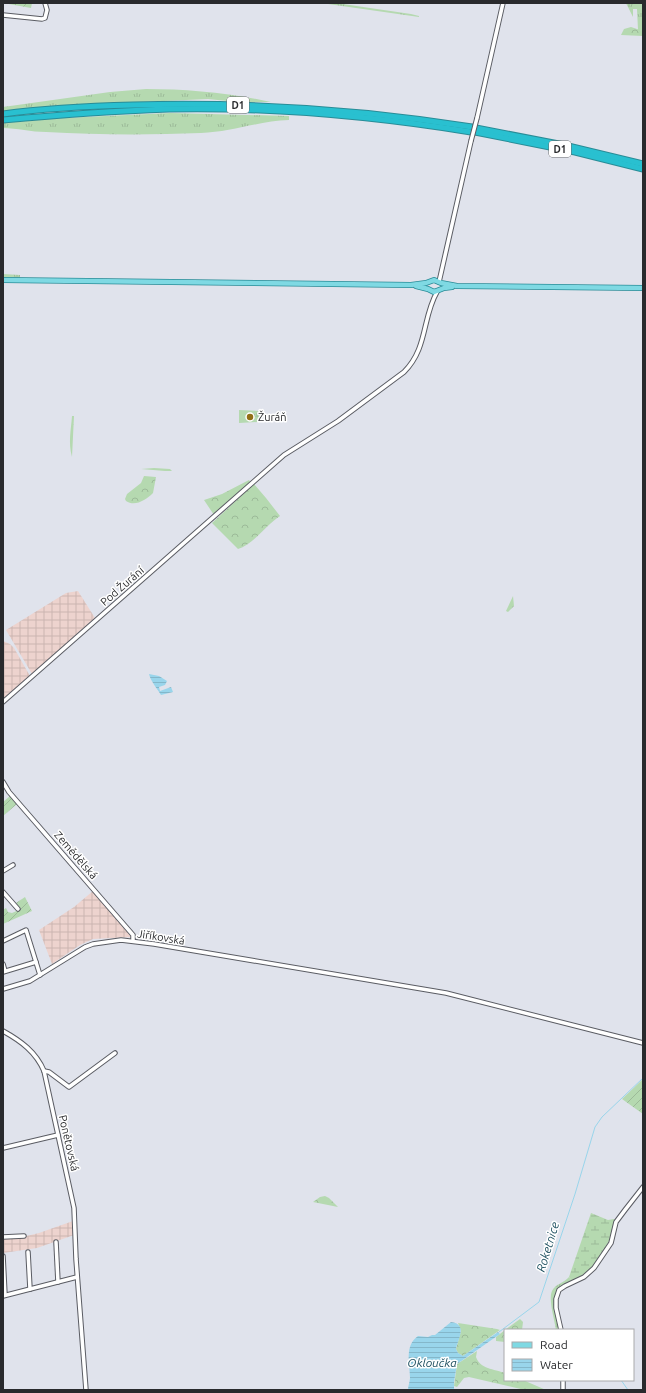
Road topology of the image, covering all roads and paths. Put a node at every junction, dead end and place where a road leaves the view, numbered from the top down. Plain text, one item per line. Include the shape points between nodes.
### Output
1 (45, 3) edge
2 (503, 3) edge
3 (3, 15) edge
4 (3, 114) edge
5 (3, 120) edge
6 (474, 130) junction
7 (643, 164) edge
8 (643, 169) edge
9 (3, 280) edge
10 (436, 282) junction
11 (411, 285) junction
12 (457, 286) junction
13 (643, 288) edge
14 (430, 290) junction
15 (438, 291) junction
16 (432, 304) junction
17 (3, 702) edge
18 (3, 782) edge
19 (13, 865) dead end
20 (3, 871) edge
21 (3, 892) edge
22 (18, 909) dead end
23 (3, 940) edge
24 (133, 941) junction
25 (36, 962) junction
26 (3, 964) edge
27 (4, 971) edge
28 (40, 975) junction
29 (3, 989) edge
30 (3, 1031) edge
31 (643, 1043) edge
32 (115, 1053) dead end
33 (44, 1071) junction
34 (58, 1135) junction
35 (3, 1148) edge
36 (643, 1187) edge
37 (24, 1236) dead end
38 (3, 1237) edge
39 (56, 1242) dead end
40 (28, 1252) dead end
41 (3, 1256) edge
42 (77, 1277) junction
43 (58, 1282) junction
44 (30, 1289) junction
45 (4, 1296) edge
46 (561, 1329) edge
47 (86, 1390) edge

1 - 3 street via 47,15 42,19
2 - 10 street, bridge
4 - 6 highway, D1 via 93,106 282,106 372,113
5 - 6 highway, D1 via 93,112 223,110 336,115
6 - 7 highway, D1 via 551,142
6 - 8 highway, D1
9 - 11 main road
10 - 11 main road
10 - 12 main road
10 - 14 main road via 428,287
10 - 15 main road via 441,286
11 - 14 main road
12 - 13 main road
12 - 15 main road
14 - 15 main road
14 - 16 street
15 - 16 street, Pod Žurání
16 - 17 street, Pod Žurání via 417,354 404,372 338,421 284,455
18 - 24 street, Zemědělská via 133,935
19 - 20 street
21 - 22 street
23 - 25 street via 26,930
24 - 28 street, Jiříkovská via 121,940 85,947
24 - 31 street, Jiříkovská via 446,993
25 - 27 street
25 - 28 street
26 - 27 street
28 - 29 street, Jiříkovská via 23,984
30 - 33 street, Ponětovská via 25,1045
32 - 33 street via 69,1086
33 - 34 street, Ponětovská
34 - 35 street
34 - 42 street, Ponětovská via 74,1208
36 - 46 street via 616,1222 611,1243 594,1268 584,1277 559,1290 556,1308
37 - 38 street
39 - 43 street
40 - 44 street
41 - 45 street
42 - 43 street
42 - 47 street, Ponětovská
43 - 44 street
44 - 45 street

